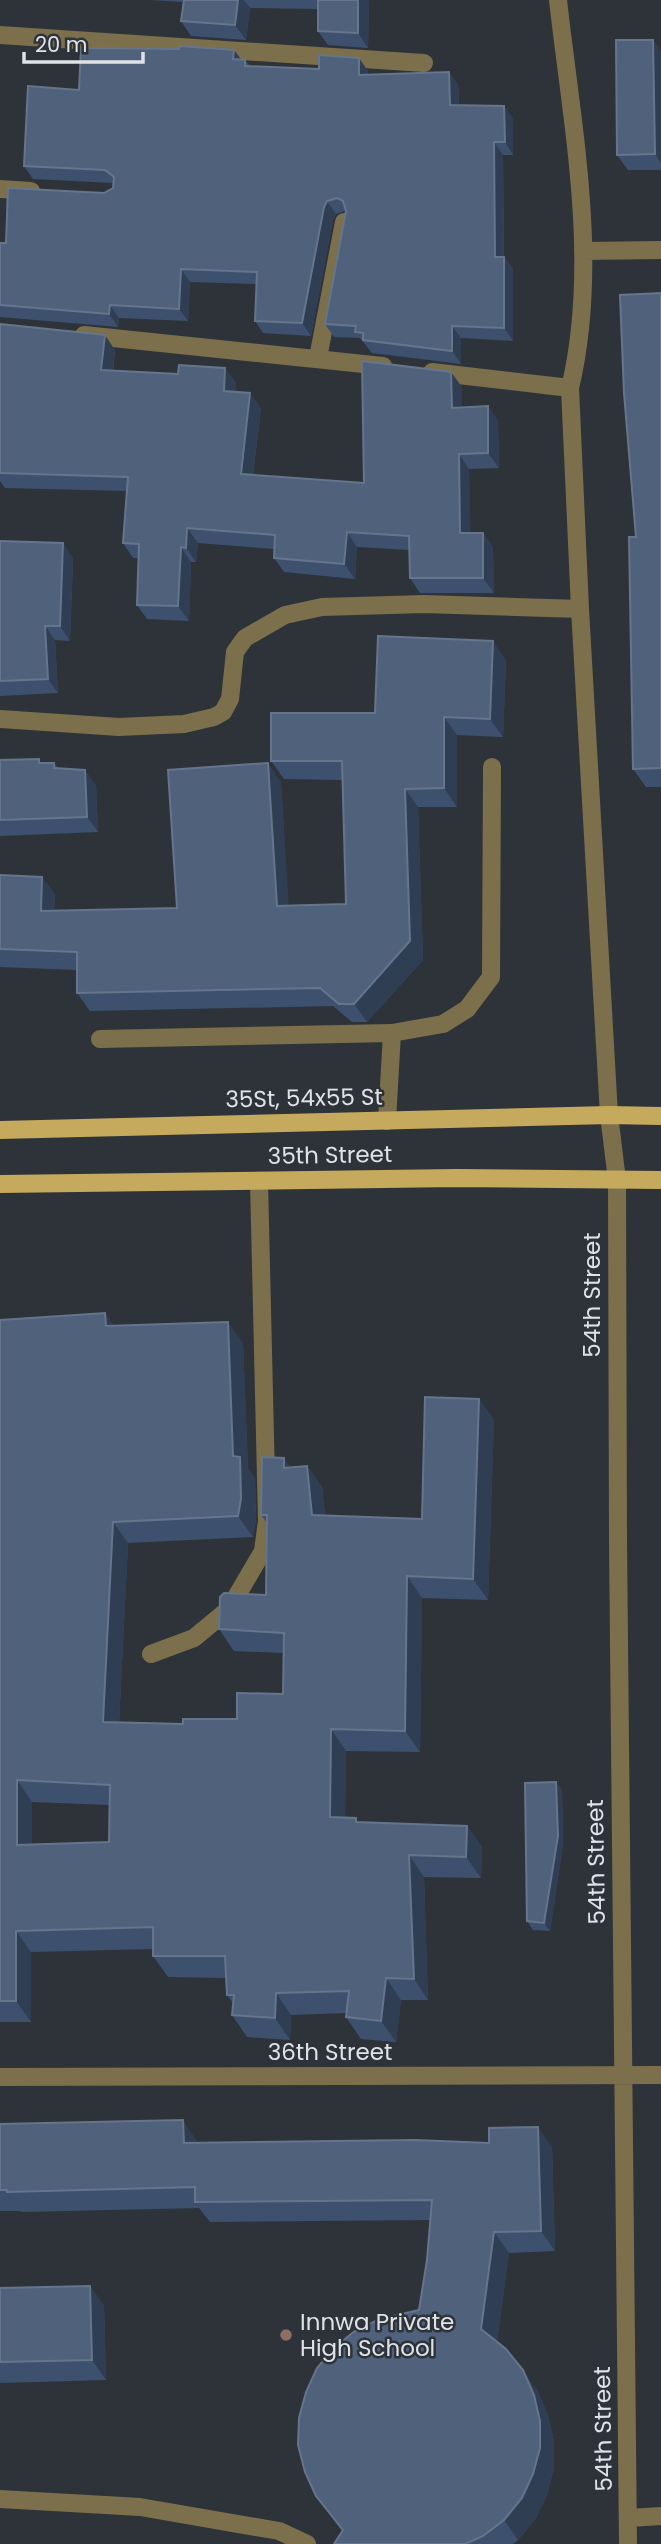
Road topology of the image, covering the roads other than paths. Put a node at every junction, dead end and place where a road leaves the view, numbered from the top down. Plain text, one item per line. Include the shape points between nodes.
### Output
1 (558, 0) edge
2 (0, 35) edge
3 (424, 63) dead end
4 (0, 189) edge
5 (50, 191) edge
6 (344, 222) edge
7 (661, 250) edge
8 (583, 251) junction
9 (65, 333) edge
10 (318, 358) junction
11 (570, 388) junction
12 (580, 609) junction
13 (0, 719) edge
14 (492, 767) dead end
15 (392, 1032) junction
16 (100, 1038) dead end
17 (610, 1115) junction
18 (661, 1116) edge
19 (387, 1121) junction
20 (0, 1130) edge
21 (617, 1180) junction
22 (661, 1180) edge
23 (259, 1181) junction
24 (0, 1184) edge
25 (151, 1654) dead end
26 (623, 2075) junction
27 (661, 2075) edge
28 (0, 2077) edge
29 (0, 2499) edge
30 (661, 2516) edge
31 (629, 2518) junction
32 (307, 2544) edge
33 (628, 2544) edge

1 - 8 street, 54th Street
2 - 3 street
4 - 5 street
6 - 10 street
7 - 8 street
8 - 11 street, 54th Street
9 - 10 street
10 - 11 street
11 - 12 street, 54th Street
12 - 13 street via 424,604 322,607 285,615 245,638 235,652 230,699 214,717 184,724 119,727
12 - 17 street, 54th Street
14 - 15 street via 491,977 467,1009 443,1024
15 - 16 street
15 - 19 street
17 - 18 main road, 35St, 54x55 St
17 - 19 main road, 35St, 54x55 St
17 - 21 street, 54th Street
19 - 20 main road, 35St, 54x55 St
21 - 22 main road, 35th Street
21 - 23 main road, 35th Street
21 - 26 street, 54th Street
23 - 24 main road, 35th Street
23 - 25 street via 264,1551 229,1609 194,1638
26 - 27 street, 36th Street
26 - 28 street, 36th Street
26 - 31 street, 54th Street
29 - 32 street via 140,2507 279,2531
30 - 31 street
31 - 33 street, 54th Street

